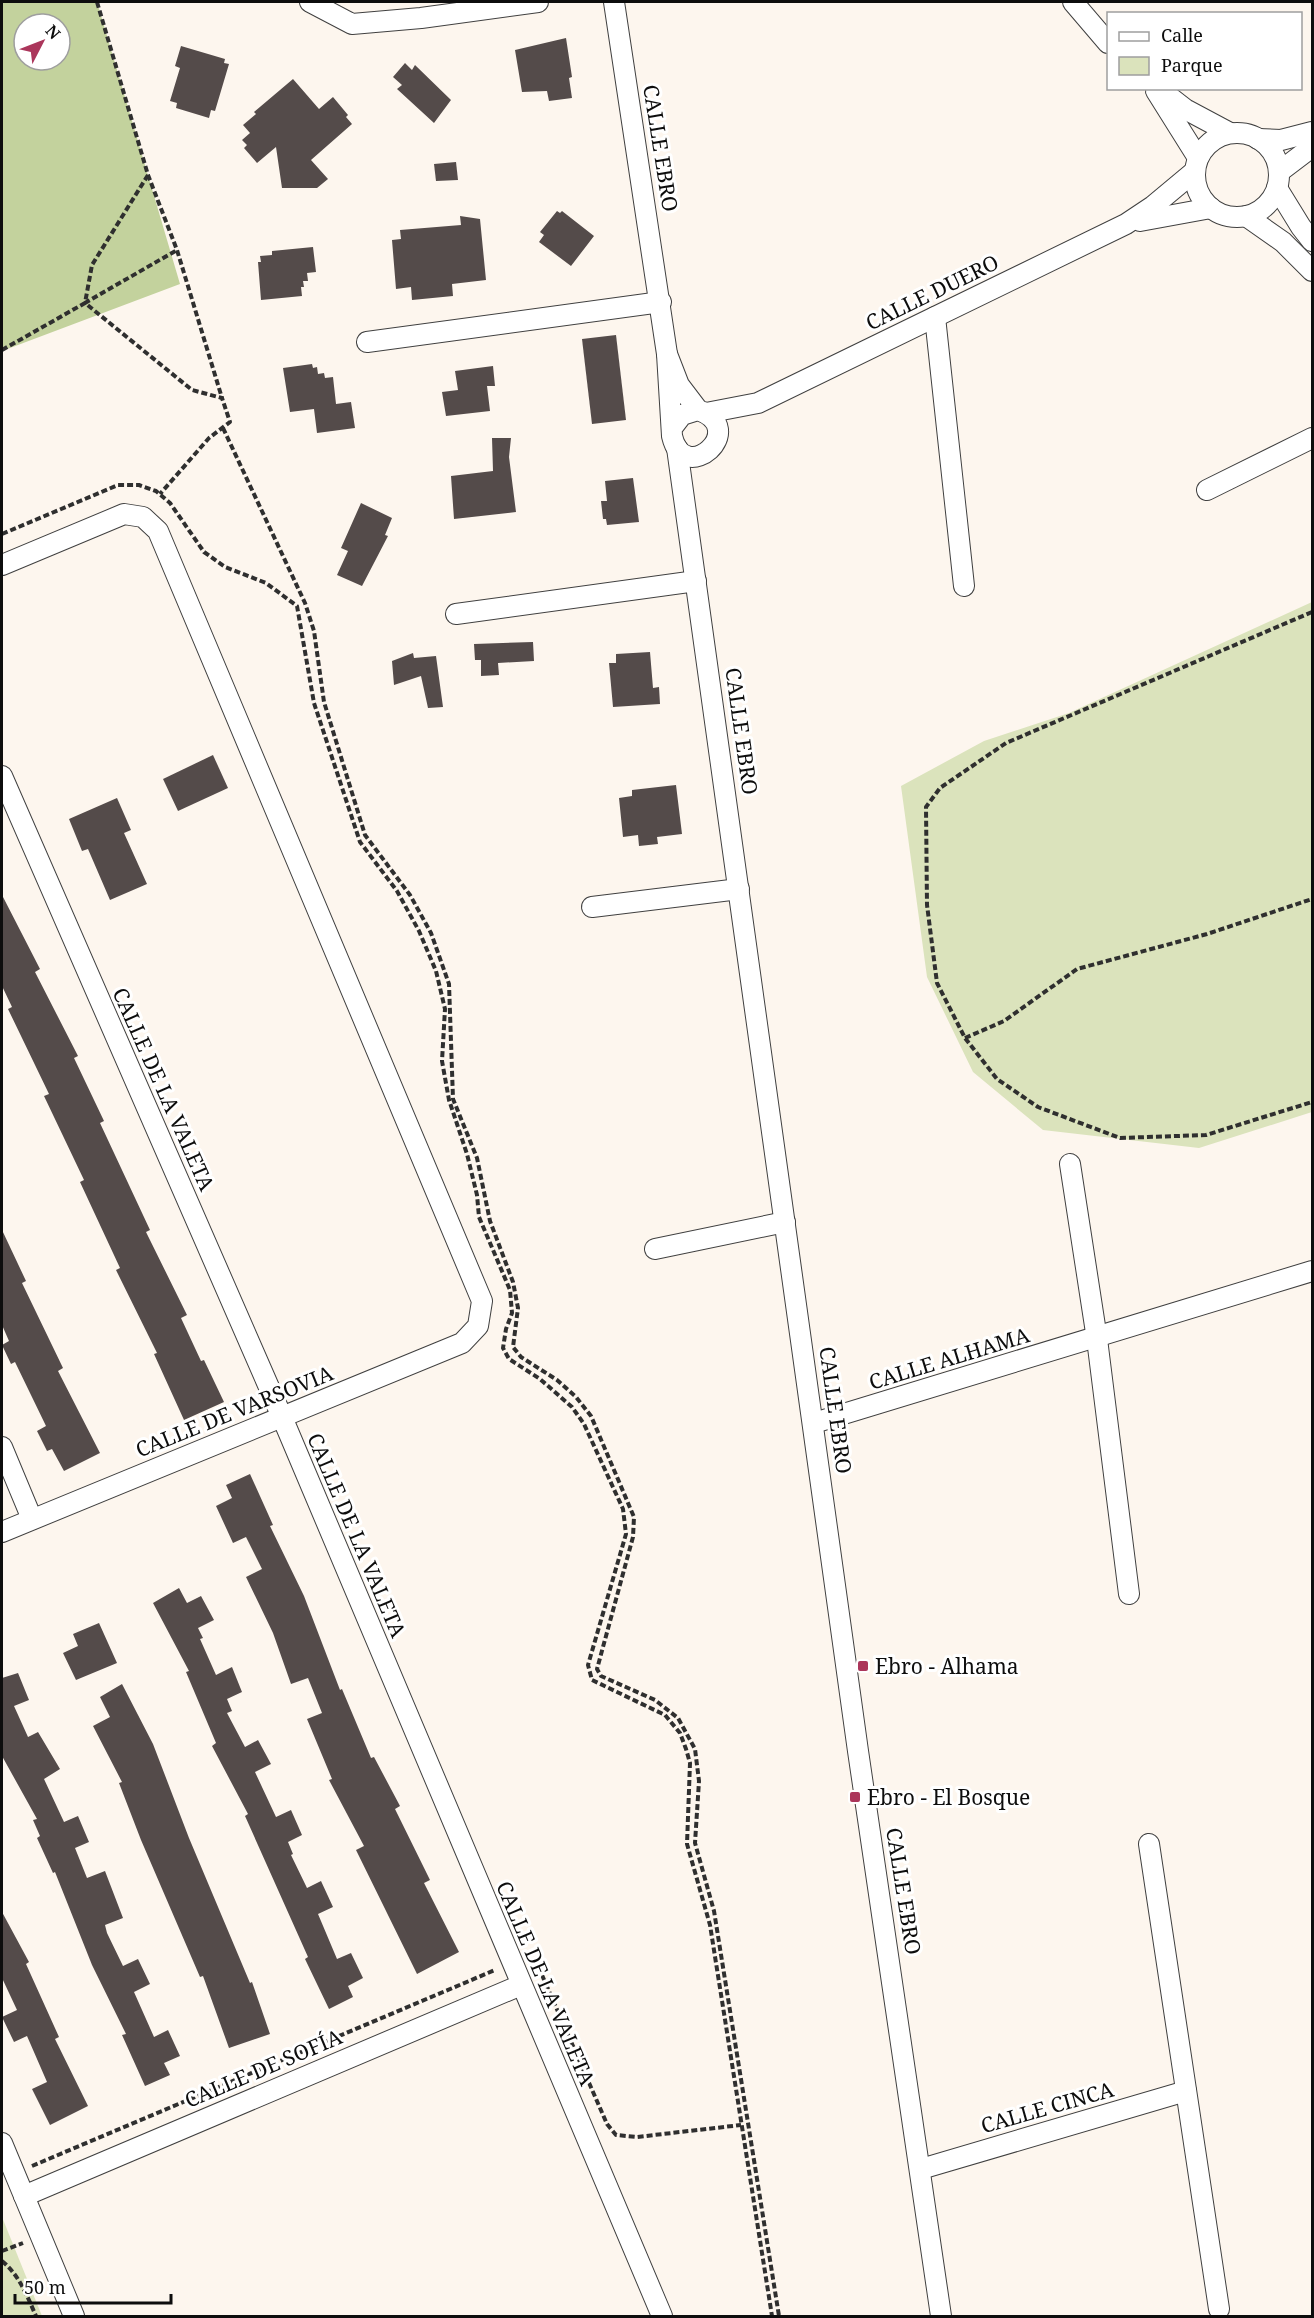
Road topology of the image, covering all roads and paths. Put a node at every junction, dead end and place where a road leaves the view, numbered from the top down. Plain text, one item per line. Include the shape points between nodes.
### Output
1 (97, 2) edge
2 (310, 2) edge
3 (538, 2) edge
4 (614, 2) edge
5 (1073, 2) edge
6 (1107, 42) edge
7 (1158, 90) edge
8 (1160, 90) edge
9 (1312, 132) edge
10 (1230, 133) junction
11 (1258, 139) junction
12 (1312, 147) edge
13 (1196, 165) junction
14 (148, 176) junction
15 (1278, 181) junction
16 (1211, 208) junction
17 (1246, 216) junction
18 (1126, 224) junction
19 (1312, 241) edge
20 (177, 250) junction
21 (1312, 271) edge
22 (661, 302) junction
23 (85, 303) junction
24 (935, 317) junction
25 (368, 342) dead end
26 (2, 350) edge
27 (667, 354) junction
28 (222, 398) junction
29 (758, 403) junction
30 (702, 412) junction
31 (223, 428) junction
32 (672, 428) junction
33 (1312, 438) edge
34 (677, 448) junction
35 (710, 449) junction
36 (1206, 490) dead end
37 (160, 494) dead end
38 (688, 514) junction
39 (2, 565) edge
40 (696, 581) junction
41 (964, 586) dead end
42 (1312, 612) edge
43 (456, 614) dead end
44 (2, 776) edge
45 (739, 889) junction
46 (1312, 899) edge
47 (592, 907) dead end
48 (965, 1038) junction
49 (1312, 1102) edge
50 (1070, 1164) dead end
51 (785, 1222) junction
52 (655, 1249) dead end
53 (1312, 1271) edge
54 (1097, 1339) junction
55 (282, 1417) junction
56 (814, 1423) junction
57 (2, 1448) edge
58 (32, 1519) junction
59 (2, 1532) edge
60 (1129, 1594) dead end
61 (1149, 1844) dead end
62 (520, 1985) junction
63 (553, 1998) dead end
64 (1186, 2091) junction
65 (741, 2126) dead end
66 (2, 2143) edge
67 (921, 2169) junction
68 (24, 2196) junction
69 (2, 2261) edge
70 (1219, 2309) dead end
71 (36, 2316) edge
72 (74, 2316) edge
73 (662, 2316) edge
74 (778, 2316) edge
75 (941, 2316) edge

1 - 14 path
2 - 3 street via 352,24
4 - 22 street, CALLE EBRO
5 - 6 street
7 - 13 street
8 - 10 street
9 - 11 street via 1281,140
10 - 11 street via 1250,134
10 - 13 street via 1210,142
11 - 15 street via 1276,159
12 - 15 street
13 - 16 street via 1202,198
13 - 18 street, CALLE DUERO via 1153,206
14 - 20 path
14 - 23 path via 92,265
15 - 17 street via 1265,206
15 - 19 street via 1301,228
16 - 17 street via 1228,216
16 - 18 street, CALLE DUERO
17 - 21 street via 1283,242
18 - 24 street, CALLE DUERO
20 - 23 path
20 - 28 path
22 - 25 street
22 - 27 street, CALLE EBRO
23 - 26 path
23 - 28 path via 192,390
24 - 29 street, CALLE DUERO
24 - 41 street
27 - 30 street, CALLE EBRO via 679,385
27 - 32 street, CALLE EBRO
28 - 31 path via 230,418
29 - 30 street, CALLE DUERO
29 - 35 street, CALLE DUERO
30 - 32 street via 681,415
30 - 35 street via 714,421 718,431
31 - 37 path via 209,438
31 - 74 path via 305,603 314,631 324,702 365,835 410,895 430,933 449,984 453,1099 477,1158 490,1221 513,1282 518,1308 513,1347 521,1357 570,1391 591,1416 634,1517 633,1537 597,1669 601,1676 655,1700 678,1718 695,1749 699,1781 694,1842 714,1911
32 - 34 street
33 - 36 street
34 - 35 street via 694,457
34 - 38 street, CALLE EBRO
35 - 38 street, CALLE EBRO via 693,477
38 - 40 street, CALLE EBRO
39 - 55 street, CALLE DE VARSOVIA via 124,514 143,517 158,531 482,1301 478,1326 462,1343
40 - 43 street
40 - 45 street, CALLE EBRO
42 - 48 path via 1006,743 940,788 926,807 927,905 937,982
44 - 55 street, CALLE DE LA VALETA
45 - 47 street
45 - 51 street, CALLE EBRO
46 - 48 path via 1207,934 1077,969 1004,1022
48 - 49 path via 997,1079 1038,1107 1120,1138 1206,1135
50 - 54 street
51 - 52 street
51 - 56 street, CALLE EBRO
53 - 54 street, CALLE ALHAMA
54 - 56 street, CALLE ALHAMA
54 - 60 street
55 - 58 street, CALLE DE VARSOVIA
55 - 62 street, CALLE DE LA VALETA
56 - 67 street, CALLE EBRO via 858,1751
57 - 58 street
58 - 59 street, CALLE DE VARSOVIA
61 - 64 street
62 - 68 street, CALLE DE SOFÍA
62 - 73 street, CALLE DE LA VALETA
63 - 65 path via 607,2124 616,2135 637,2137
64 - 67 street, CALLE CINCA
64 - 70 street
66 - 68 street
67 - 75 street, CALLE EBRO
68 - 72 street
69 - 71 path via 12,2269

